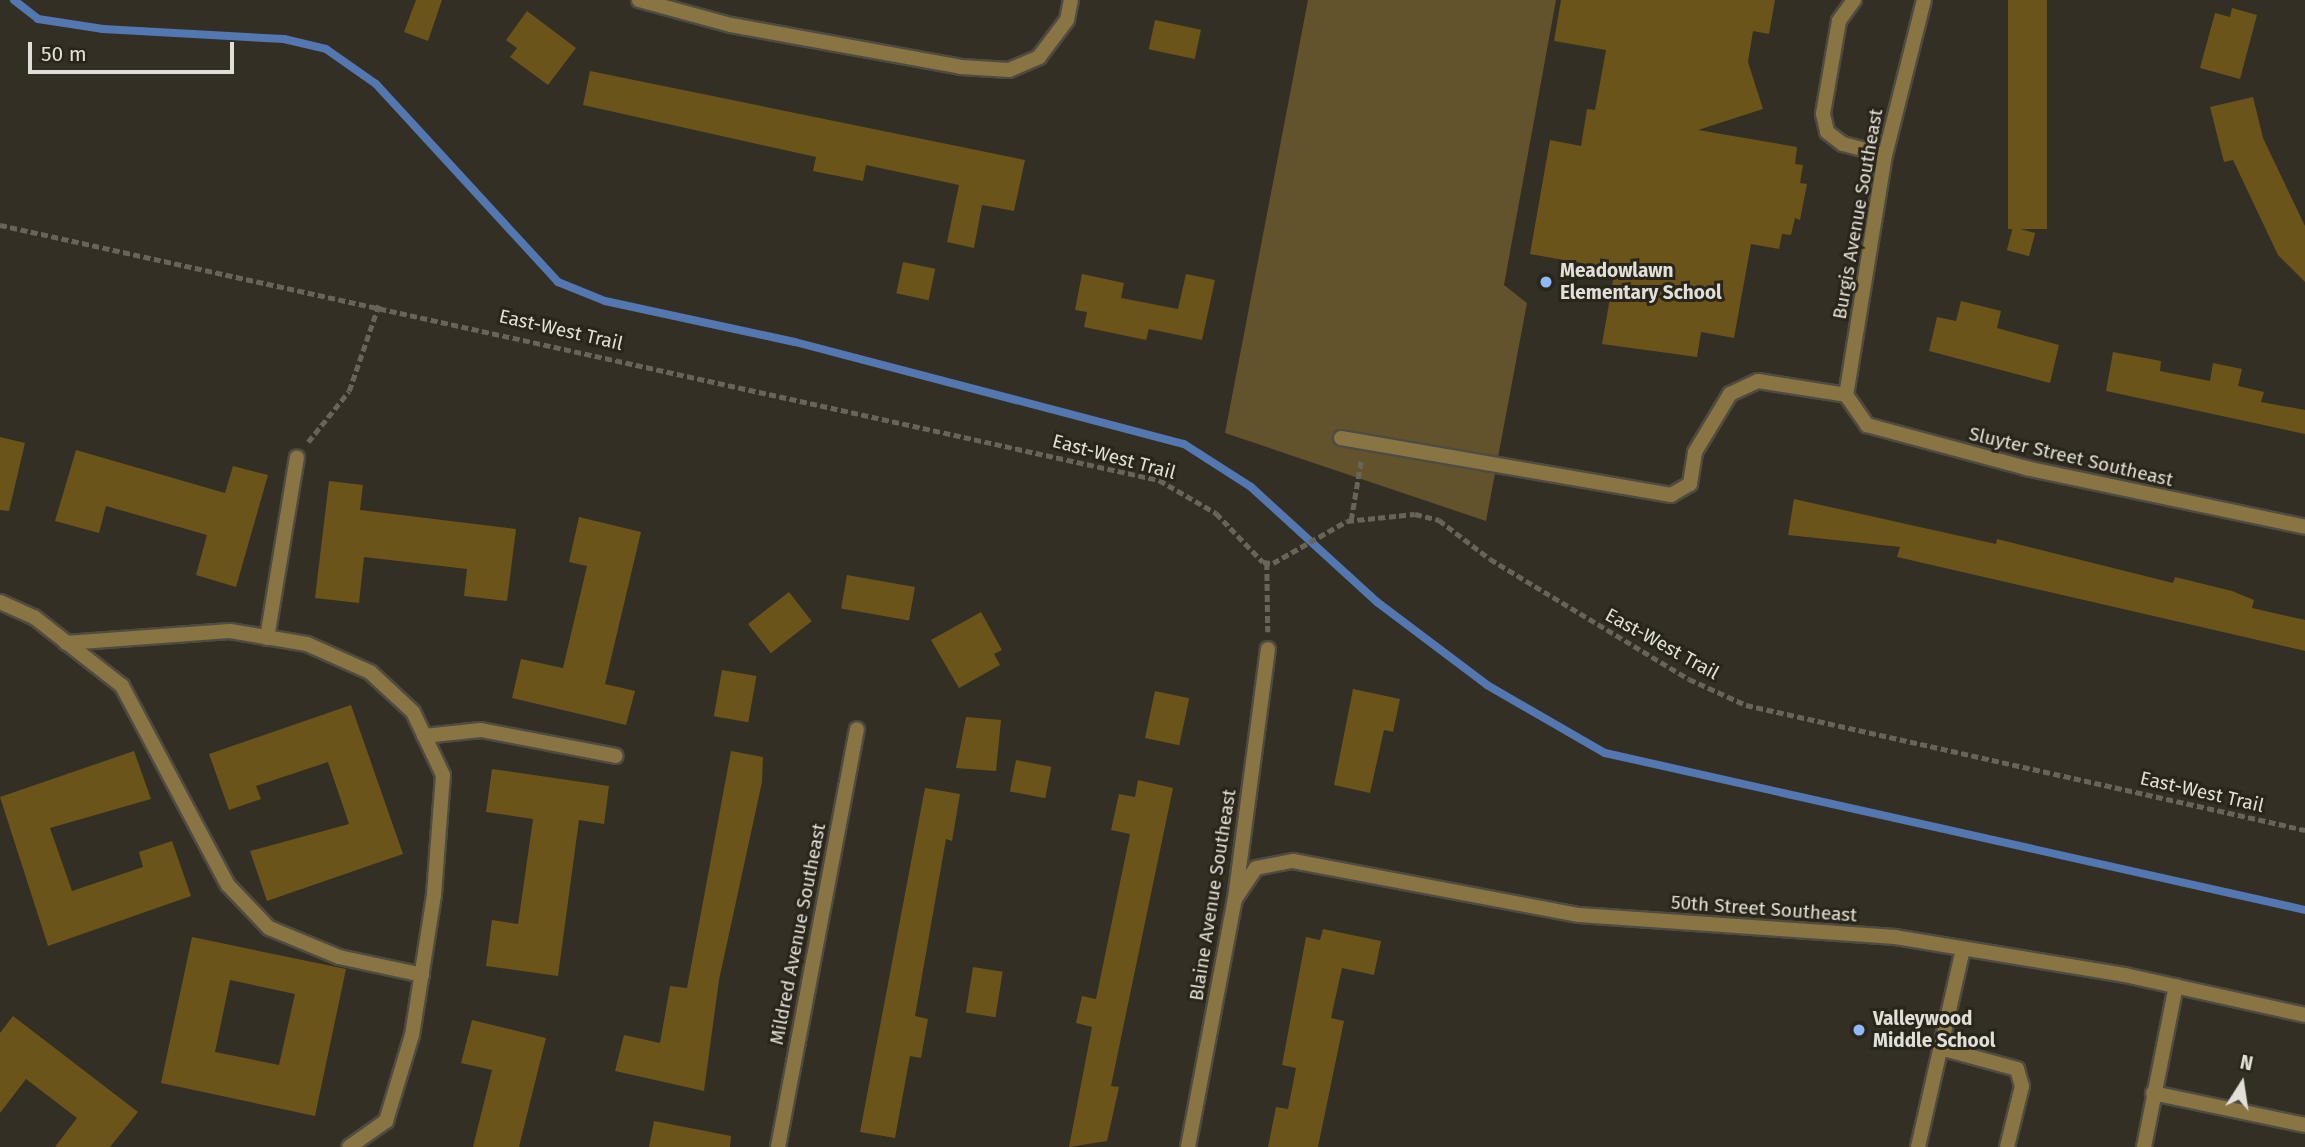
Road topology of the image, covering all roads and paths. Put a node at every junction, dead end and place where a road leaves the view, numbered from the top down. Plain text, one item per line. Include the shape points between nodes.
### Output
1 (639, 0) edge
2 (1071, 0) edge
3 (1854, 0) edge
4 (1924, 0) edge
5 (1885, 155) junction
6 (0, 225) edge
7 (379, 304) junction
8 (1846, 395) junction
9 (1341, 438) dead end
10 (1364, 442) junction
11 (297, 457) joint
12 (1349, 521) junction
13 (2305, 527) edge
14 (1267, 563) junction
15 (0, 602) edge
16 (267, 638) junction
17 (66, 643) junction
18 (1268, 649) joint
19 (857, 729) dead end
20 (424, 736) junction
21 (616, 756) dead end
22 (2305, 830) edge
23 (1235, 899) junction
24 (1963, 949) junction
25 (422, 975) junction
26 (2176, 986) junction
27 (2305, 1015) edge
28 (1940, 1048) junction
29 (2153, 1093) junction
30 (2305, 1125) edge
31 (349, 1147) edge
32 (778, 1147) edge
33 (1188, 1147) edge
34 (1917, 1147) edge
35 (2007, 1147) edge
36 (2144, 1147) edge

1 - 2 street via 731,25 961,67 1009,70 1039,57 1067,20
3 - 5 street via 1839,21 1823,114 1827,132 1843,144
4 - 5 street, Burgis Avenue Southeast
5 - 8 street, Burgis Avenue Southeast
6 - 7 path, East-West Trail
7 - 11 path via 349,391
7 - 14 path, East-West Trail via 1159,480 1216,513 1255,560
8 - 10 street via 1758,381 1730,394 1695,452 1690,484 1671,495
8 - 13 street, Sluyter Street Southeast via 1867,425 1923,443
9 - 10 street
10 - 12 path
11 - 16 street
12 - 14 path, East-West Trail
12 - 22 path, East-West Trail via 1415,514 1439,520 1584,616 1689,679 1746,705
14 - 18 path
15 - 17 street
16 - 17 street via 230,631
16 - 20 street via 307,644 370,672 412,712
17 - 25 street via 122,686 228,885 269,928 339,957
18 - 23 street, Blaine Avenue Southeast
19 - 32 street, Mildred Avenue Southeast
20 - 21 street via 481,730
20 - 25 street via 443,775
23 - 24 street, 50th Street Southeast via 1256,868 1293,861 1579,915 1895,937
23 - 33 street, Blaine Avenue Southeast
24 - 26 street, 50th Street Southeast
24 - 28 street
25 - 31 street via 412,1035 386,1121
26 - 27 street, 50th Street Southeast
26 - 29 street
28 - 34 street
28 - 35 street via 2017,1069 2022,1086
29 - 30 street
29 - 36 street

